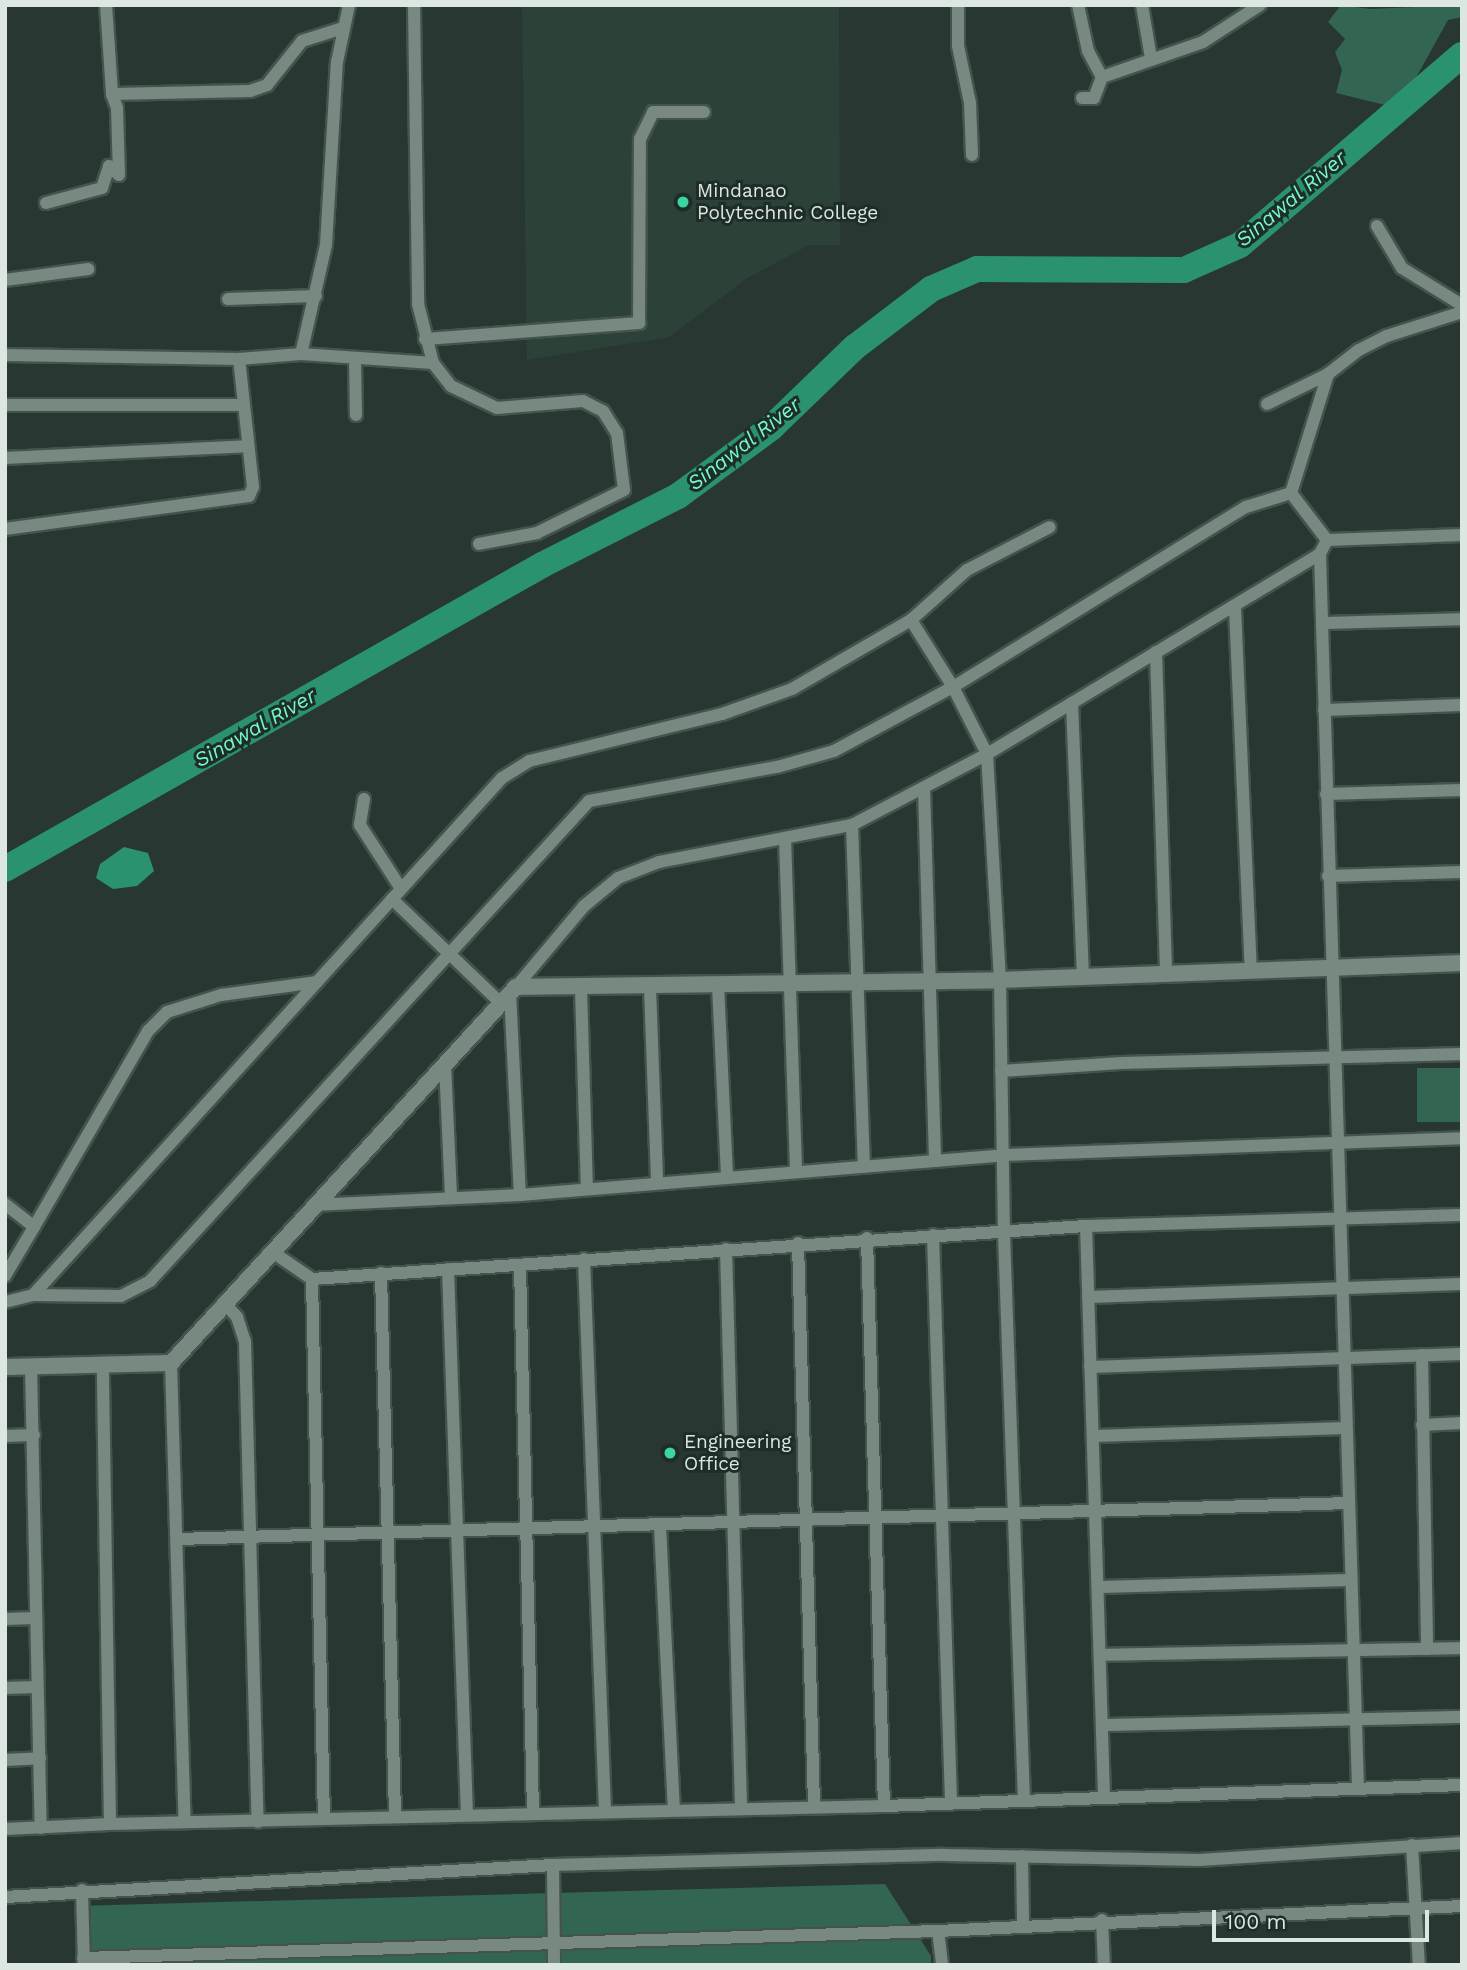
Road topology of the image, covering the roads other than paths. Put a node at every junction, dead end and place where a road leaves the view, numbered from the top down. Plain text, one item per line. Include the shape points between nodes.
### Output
1 (106, 5) edge
2 (349, 5) edge
3 (414, 5) edge
4 (958, 5) edge
5 (1078, 5) edge
6 (1142, 5) edge
7 (1260, 5) edge
8 (343, 28) junction
9 (1152, 58) junction
10 (1102, 77) junction
11 (112, 94) junction
12 (1082, 98) dead end
13 (704, 112) dead end
14 (972, 155) dead end
15 (46, 203) dead end
16 (1377, 226) dead end
17 (88, 269) dead end
18 (5, 280) edge
19 (316, 296) junction
20 (228, 299) dead end
21 (1462, 305) edge
22 (1462, 312) edge
23 (425, 339) junction
24 (301, 354) junction
25 (5, 355) edge
26 (239, 359) junction
27 (355, 360) junction
28 (433, 363) junction
29 (1328, 374) junction
30 (1267, 404) dead end
31 (5, 405) edge
32 (243, 405) junction
33 (356, 415) dead end
34 (247, 446) junction
35 (5, 458) edge
36 (1290, 493) junction
37 (1050, 527) dead end
38 (5, 529) edge
39 (1462, 535) edge
40 (1327, 540) junction
41 (479, 544) dead end
42 (1320, 554) junction
43 (1235, 608) junction
44 (1462, 619) edge
45 (911, 620) junction
46 (1322, 623) junction
47 (1156, 652) junction
48 (953, 687) junction
49 (1072, 702) junction
50 (1462, 705) edge
51 (1324, 710) junction
52 (987, 754) junction
53 (923, 788) junction
54 (1462, 790) edge
55 (1326, 794) junction
56 (363, 799) dead end
57 (852, 825) junction
58 (785, 838) junction
59 (1462, 872) edge
60 (1328, 876) junction
61 (400, 887) junction
62 (392, 899) junction
63 (448, 954) junction
64 (1462, 963) edge
65 (1333, 966) junction
66 (1251, 969) junction
67 (1166, 972) junction
68 (1083, 975) junction
69 (1000, 980) junction
70 (930, 981) junction
71 (317, 982) junction
72 (858, 983) junction
73 (788, 984) junction
74 (718, 985) junction
75 (650, 988) junction
76 (581, 989) junction
77 (509, 994) junction
78 (1462, 1054) edge
79 (1334, 1057) junction
80 (445, 1064) junction
81 (1002, 1071) junction
82 (1462, 1138) edge
83 (1338, 1142) junction
84 (1004, 1155) junction
85 (935, 1161) junction
86 (864, 1167) junction
87 (796, 1172) junction
88 (727, 1177) junction
89 (657, 1182) junction
90 (587, 1189) junction
91 (520, 1195) junction
92 (451, 1198) junction
93 (5, 1204) edge
94 (313, 1205) junction
95 (1462, 1215) edge
96 (1341, 1219) junction
97 (1086, 1226) junction
98 (34, 1227) junction
99 (1003, 1234) junction
100 (933, 1235) junction
101 (867, 1238) junction
102 (798, 1242) junction
103 (726, 1250) junction
104 (274, 1253) junction
105 (584, 1259) junction
106 (520, 1265) junction
107 (448, 1269) junction
108 (381, 1273) junction
109 (5, 1276) edge
110 (312, 1279) junction
111 (1462, 1284) edge
112 (1340, 1287) junction
113 (33, 1295) junction
114 (1088, 1297) junction
115 (5, 1302) edge
116 (225, 1304) junction
117 (1462, 1354) edge
118 (1422, 1355) junction
119 (1343, 1359) junction
120 (170, 1363) junction
121 (103, 1364) junction
122 (31, 1366) junction
123 (5, 1367) edge
124 (1090, 1367) junction
125 (1462, 1423) edge
126 (1423, 1425) junction
127 (1346, 1429) junction
128 (34, 1435) junction
129 (5, 1436) edge
130 (1093, 1436) junction
131 (1347, 1503) junction
132 (1095, 1511) junction
133 (943, 1516) junction
134 (1012, 1516) junction
135 (873, 1517) junction
136 (804, 1521) junction
137 (733, 1523) junction
138 (660, 1526) junction
139 (596, 1529) junction
140 (526, 1530) junction
141 (459, 1532) junction
142 (387, 1534) junction
143 (316, 1537) junction
144 (178, 1539) junction
145 (248, 1539) junction
146 (1351, 1580) junction
147 (1098, 1587) junction
148 (35, 1618) junction
149 (5, 1619) edge
150 (1462, 1648) edge
151 (1427, 1649) junction
152 (1355, 1651) junction
153 (1100, 1656) junction
154 (37, 1687) junction
155 (5, 1688) edge
156 (1462, 1717) edge
157 (1356, 1721) junction
158 (1102, 1725) junction
159 (40, 1758) junction
160 (5, 1760) edge
161 (1462, 1785) edge
162 (1358, 1788) junction
163 (1104, 1796) junction
164 (1024, 1800) junction
165 (951, 1802) junction
166 (741, 1806) junction
167 (814, 1806) junction
168 (884, 1806) junction
169 (674, 1809) junction
170 (605, 1811) junction
171 (533, 1812) junction
172 (467, 1815) junction
173 (395, 1816) junction
174 (324, 1818) junction
175 (185, 1822) junction
176 (258, 1822) junction
177 (110, 1824) junction
178 (41, 1828) junction
179 (5, 1829) edge
180 (1462, 1843) edge
181 (1412, 1845) junction
182 (1022, 1856) junction
183 (554, 1865) junction
184 (82, 1890) junction
185 (5, 1897) edge
186 (1462, 1906) edge
187 (1415, 1908) junction
188 (1102, 1920) junction
189 (1023, 1923) junction
190 (938, 1931) junction
191 (553, 1944) junction
192 (83, 1961) edge
193 (554, 1965) edge
194 (942, 1965) edge
195 (1104, 1965) edge
196 (1419, 1965) edge

1 - 11 street
2 - 8 street
3 - 23 street via 418,304
4 - 14 street via 958,46 970,103
5 - 10 street via 1088,51
6 - 9 street
7 - 9 street via 1203,42
8 - 11 street via 302,41 267,85 250,91
8 - 19 street via 326,245
9 - 10 street
10 - 12 street via 1094,98
11 - 15 street via 117,108 119,175 108,166 102,188
13 - 23 street via 653,112 642,131 638,160 639,323
16 - 21 street via 1402,268
17 - 18 street
19 - 20 street
19 - 24 street
22 - 29 street via 1387,336
23 - 28 street
24 - 26 street
24 - 27 street
25 - 26 street
26 - 32 street
27 - 28 street
27 - 33 street
28 - 41 street via 457,390 497,408 583,401 603,411 618,433 624,490 537,533
29 - 30 street
29 - 36 street
31 - 32 street
32 - 34 street
34 - 35 street
34 - 38 street via 253,487 249,496
36 - 40 street
36 - 48 street via 1245,507
37 - 45 street via 960,574
39 - 40 street
40 - 42 street
42 - 43 street
42 - 46 street
43 - 47 street
43 - 66 street
44 - 46 street
45 - 48 street
45 - 61 street via 818,677 766,699 522,765 502,778
46 - 51 street
47 - 49 street
47 - 67 street
48 - 52 street
48 - 63 street via 812,760 589,801
49 - 52 street
49 - 68 street
50 - 51 street
51 - 55 street
52 - 53 street
52 - 69 street
53 - 57 street
53 - 70 street
54 - 55 street
55 - 60 street
56 - 61 street via 360,825
57 - 58 street
57 - 72 street
58 - 73 street
58 - 77 street via 659,862 618,878 584,906
59 - 60 street
60 - 65 street
61 - 62 street
62 - 63 street
62 - 71 street
63 - 77 street
63 - 113 street via 150,1281 121,1296
64 - 65 street
65 - 66 street
65 - 79 street
66 - 67 street
67 - 68 street
68 - 69 street
69 - 70 street
69 - 81 street
70 - 72 street
70 - 85 street
71 - 98 street via 220,995 167,1012 148,1031
71 - 113 street
72 - 73 street
72 - 86 street
73 - 74 street
73 - 87 street
74 - 75 street
74 - 88 street
75 - 76 street
75 - 89 street
76 - 77 street
76 - 90 street
77 - 80 street
77 - 91 street
78 - 79 street
79 - 81 street via 1121,1062
79 - 83 street
80 - 92 street
80 - 94 street
81 - 84 street
82 - 83 street
83 - 84 street
83 - 96 street
84 - 85 street
84 - 99 street
85 - 86 street
86 - 87 street
87 - 88 street
88 - 89 street
89 - 90 street
90 - 91 street
91 - 92 street
92 - 94 street
93 - 98 street
94 - 104 street
95 - 96 street
96 - 97 street
96 - 112 street
97 - 99 street
97 - 114 street
98 - 109 street
99 - 100 street
99 - 134 street
100 - 101 street
100 - 133 street
101 - 102 street
101 - 135 street
102 - 103 street
102 - 136 street
103 - 105 street
103 - 137 street
104 - 110 street
104 - 116 street
105 - 106 street
105 - 139 street
106 - 107 street
106 - 140 street
107 - 108 street
107 - 141 street
108 - 110 street
108 - 142 street
110 - 143 street
111 - 112 street
112 - 114 street
112 - 119 street
113 - 115 street
114 - 124 street
116 - 120 street
116 - 145 street via 237,1317 245,1341
117 - 118 street
118 - 119 street
118 - 126 street
119 - 124 street
119 - 127 street
120 - 121 street
120 - 144 street
121 - 122 street
121 - 177 street
122 - 123 street
122 - 128 street
124 - 130 street
125 - 126 street
126 - 151 street
127 - 130 street
127 - 131 street
128 - 129 street
128 - 148 street
130 - 132 street
131 - 132 street
131 - 146 street
132 - 134 street
132 - 147 street
133 - 134 street
133 - 135 street
133 - 165 street
134 - 164 street
135 - 136 street
135 - 168 street
136 - 137 street
136 - 167 street
137 - 138 street
137 - 166 street
138 - 139 street
138 - 169 street
139 - 140 street
139 - 170 street
140 - 141 street
140 - 171 street
141 - 142 street
141 - 172 street
142 - 143 street
142 - 173 street
143 - 145 street
143 - 174 street
144 - 145 street
144 - 175 street
145 - 176 street
146 - 147 street
146 - 152 street
147 - 153 street
148 - 149 street
148 - 154 street
150 - 151 street
151 - 152 street
152 - 153 street
152 - 157 street
153 - 158 street
154 - 155 street
154 - 159 street
156 - 157 street
157 - 158 street
157 - 162 street
158 - 163 street
159 - 160 street
159 - 178 street
161 - 162 street
162 - 163 street
163 - 164 street
164 - 165 street
165 - 168 street
166 - 167 street
166 - 169 street
167 - 168 street
169 - 170 street
170 - 171 street
171 - 172 street
172 - 173 street
173 - 174 street
174 - 176 street
175 - 176 street
175 - 177 street
177 - 178 street
178 - 179 street
180 - 181 street
181 - 182 street via 1199,1860
181 - 187 street
182 - 183 street
182 - 189 street
183 - 184 street
183 - 191 street
184 - 185 street
184 - 192 street
186 - 187 street
187 - 188 street
187 - 196 street
188 - 189 street
188 - 195 street
189 - 190 street
190 - 191 street
190 - 194 street
191 - 192 street
191 - 193 street

